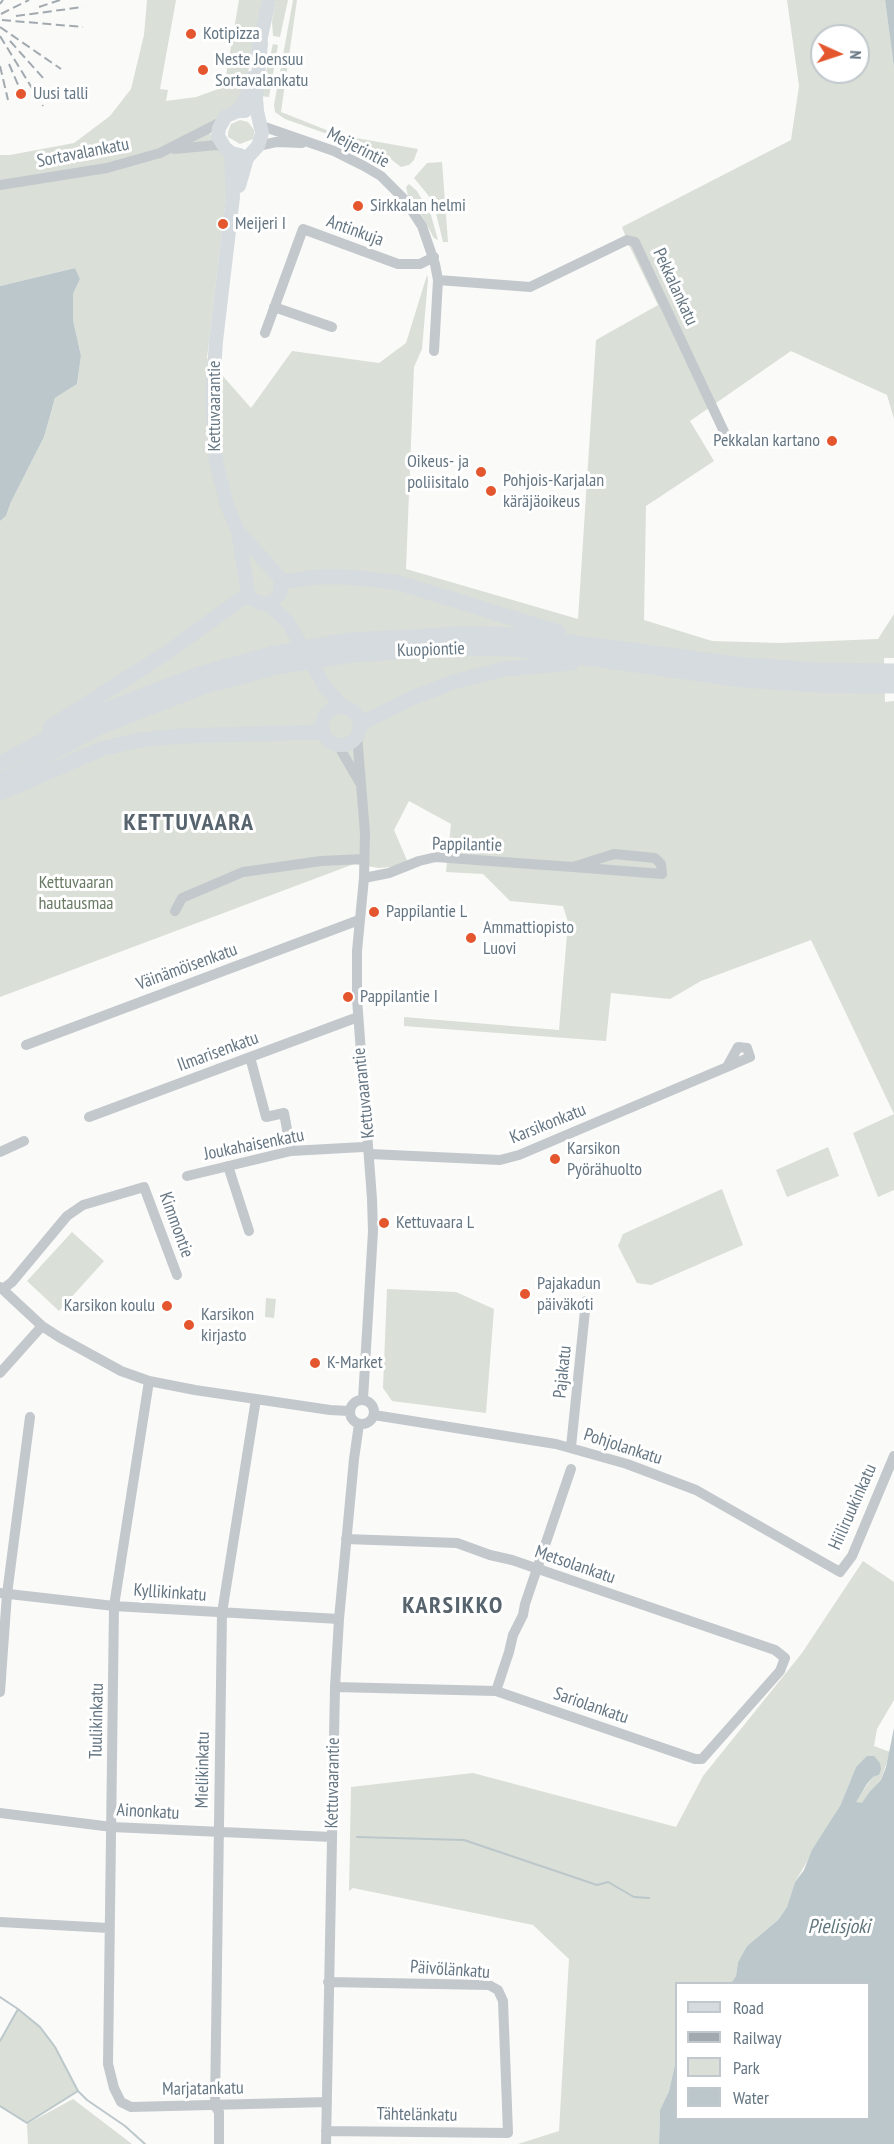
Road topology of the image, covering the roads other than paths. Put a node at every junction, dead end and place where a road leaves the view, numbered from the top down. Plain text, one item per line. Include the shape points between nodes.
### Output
1 (269, 0) edge
2 (261, 42) junction
3 (238, 111) junction
4 (221, 122) junction
5 (260, 124) junction
6 (308, 143) junction
7 (256, 148) junction
8 (170, 150) junction
9 (228, 151) junction
10 (0, 185) edge
11 (434, 257) junction
12 (224, 278) junction
13 (438, 280) junction
14 (274, 307) junction
15 (332, 327) dead end
16 (265, 333) dead end
17 (434, 351) dead end
18 (727, 438) dead end
19 (238, 531) junction
20 (271, 570) junction
21 (248, 588) junction
22 (281, 588) junction
23 (268, 603) junction
24 (289, 625) junction
25 (603, 652) junction
26 (889, 678) edge
27 (325, 687) junction
28 (343, 707) junction
29 (328, 712) junction
30 (358, 730) junction
31 (322, 732) junction
32 (338, 745) junction
33 (0, 761) edge
34 (0, 781) edge
35 (362, 786) junction
36 (0, 793) edge
37 (364, 859) junction
38 (573, 867) junction
39 (364, 878) junction
40 (175, 911) dead end
41 (359, 920) junction
42 (358, 1017) junction
43 (26, 1045) dead end
44 (250, 1058) junction
45 (727, 1067) dead end
46 (89, 1117) dead end
47 (24, 1142) dead end
48 (367, 1150) junction
49 (291, 1151) junction
50 (0, 1152) edge
51 (228, 1166) junction
52 (188, 1176) dead end
53 (249, 1231) dead end
54 (177, 1275) dead end
55 (1, 1288) edge
56 (586, 1301) dead end
57 (42, 1326) junction
58 (0, 1373) edge
59 (149, 1381) junction
60 (256, 1399) junction
61 (363, 1399) junction
62 (349, 1411) junction
63 (374, 1416) junction
64 (30, 1417) dead end
65 (359, 1424) junction
66 (571, 1447) junction
67 (894, 1456) edge
68 (571, 1469) dead end
69 (346, 1539) junction
70 (537, 1570) junction
71 (840, 1572) joint
72 (4, 1593) edge
73 (114, 1606) junction
74 (222, 1612) junction
75 (339, 1619) junction
76 (785, 1658) joint
77 (335, 1687) junction
78 (496, 1691) junction
79 (0, 1692) edge
80 (0, 1813) edge
81 (112, 1827) junction
82 (218, 1832) junction
83 (332, 1838) junction
84 (0, 1922) edge
85 (109, 1928) junction
86 (328, 1982) junction
87 (108, 2064) joint
88 (327, 2102) junction
89 (215, 2106) junction
90 (326, 2130) junction
91 (508, 2133) joint
92 (219, 2144) edge
93 (326, 2144) edge

1 - 2 main road
2 - 3 main road via 247,96
2 - 5 main road via 256,98
3 - 4 main road
3 - 5 main road via 247,112
4 - 8 street, Sortavalankatu
4 - 9 main road via 218,136
5 - 6 street, Meijerintie
5 - 7 main road via 261,140
6 - 7 street, Meijerintie via 276,142
6 - 11 street, Meijerintie via 334,151 381,176 422,226
7 - 9 main road via 246,154
7 - 12 main road, Kettuvaarantie via 243,169
8 - 9 street, Sortavalankatu via 217,145
8 - 10 street, Sortavalankatu via 107,168
9 - 12 main road, Kettuvaarantie via 233,197
11 - 13 street, Meijerintie
11 - 14 street, Antinkuja via 420,264 398,264 303,229
12 - 19 main road, Kettuvaarantie via 214,370 213,426 216,461
13 - 17 street, Meijerintie
13 - 18 street, Pekkalankatu via 530,287 627,240 635,242
14 - 15 street
14 - 16 street, Antinkuja
19 - 20 main road, Kettuvaarantie
19 - 21 main road, Kettuvaarantie
20 - 21 main road via 256,570 249,577
20 - 22 main road via 279,577
21 - 23 main road via 256,602
21 - 33 highway via 165,654
22 - 23 main road via 273,602
22 - 24 main road
22 - 25 highway via 318,578 396,582
23 - 24 main road
24 - 27 main road
25 - 26 highway, Kuopiontie via 742,680 817,685
25 - 30 highway via 453,682 410,699
25 - 33 highway, Kuopiontie via 517,634 464,634 350,640 274,653 199,674 123,702
25 - 34 highway, Kuopiontie via 464,648 352,654 277,667 203,687 128,715 72,740
27 - 28 main road
27 - 29 main road
28 - 29 main road
28 - 30 main road via 354,713
29 - 31 main road
30 - 32 main road via 349,744
30 - 35 street, Kettuvaarantie
31 - 32 main road via 328,741
31 - 36 highway via 140,740 101,749
32 - 35 street, Kettuvaarantie
35 - 37 street, Kettuvaarantie
37 - 39 street, Kettuvaarantie
37 - 40 street via 243,872 182,898
38 - 38 street, Pappilantie via 651,873 662,874 661,864 655,858 614,854
38 - 39 street, Pappilantie via 436,856
39 - 41 street, Kettuvaarantie
41 - 42 street, Kettuvaarantie
41 - 43 street, Väinämöisenkatu
42 - 44 street, Ilmarisenkatu
42 - 48 street, Kettuvaarantie
44 - 46 street, Ilmarisenkatu
44 - 49 street via 266,1117 284,1113
45 - 48 street, Karsikonkatu via 500,1160
47 - 50 street
48 - 49 street, Joukahaisenkatu
48 - 61 street, Kettuvaarantie via 373,1231
49 - 51 street, Joukahaisenkatu
51 - 52 street, Joukahaisenkatu
51 - 53 street
54 - 55 street, Kimmontie via 144,1187 83,1205 68,1216 12,1282
55 - 57 street
56 - 66 street, Pajakatu
57 - 58 street
57 - 59 street via 121,1371
59 - 60 street
59 - 73 street, Tuulikinkatu
60 - 62 street
60 - 74 street, Mielikinkatu
61 - 62 street via 354,1402
61 - 63 street via 372,1405
62 - 65 street
63 - 65 street
63 - 66 street, Pohjolankatu
64 - 72 street
65 - 69 street, Kettuvaarantie
66 - 71 street, Pohjolankatu via 696,1490
67 - 71 street, Hiiliruukinkatu via 852,1556
68 - 70 street
69 - 70 street, Metsolankatu via 448,1541
69 - 75 street, Kettuvaarantie
70 - 76 street, Metsolankatu via 775,1650
70 - 78 street
72 - 73 street, Kyllikinkatu
72 - 79 street
73 - 74 street, Kyllikinkatu
73 - 81 street, Tuulikinkatu
74 - 75 street, Kyllikinkatu
74 - 82 street, Mielikinkatu
75 - 77 street, Kettuvaarantie
76 - 78 street, Sariolankatu via 780,1671 702,1759
77 - 78 street, Sariolankatu
77 - 83 street, Kettuvaarantie
80 - 81 street, Ainonkatu
81 - 82 street, Ainonkatu
81 - 85 street, Tuulikinkatu
82 - 83 street, Ainonkatu
82 - 89 street, Mielikinkatu
83 - 86 street, Kettuvaarantie
84 - 85 street
85 - 87 street, Tuulikinkatu
86 - 88 street, Kettuvaarantie
86 - 91 street, Päivölänkatu via 489,1985 498,1990 503,2001
87 - 89 street, Marjatankatu via 121,2102 131,2107
88 - 89 street, Marjatankatu
88 - 90 street, Kettuvaarantie
89 - 92 street, Mielikinkatu via 219,2112
90 - 91 street, Tähtelänkatu
90 - 93 street, Kettuvaarantie

